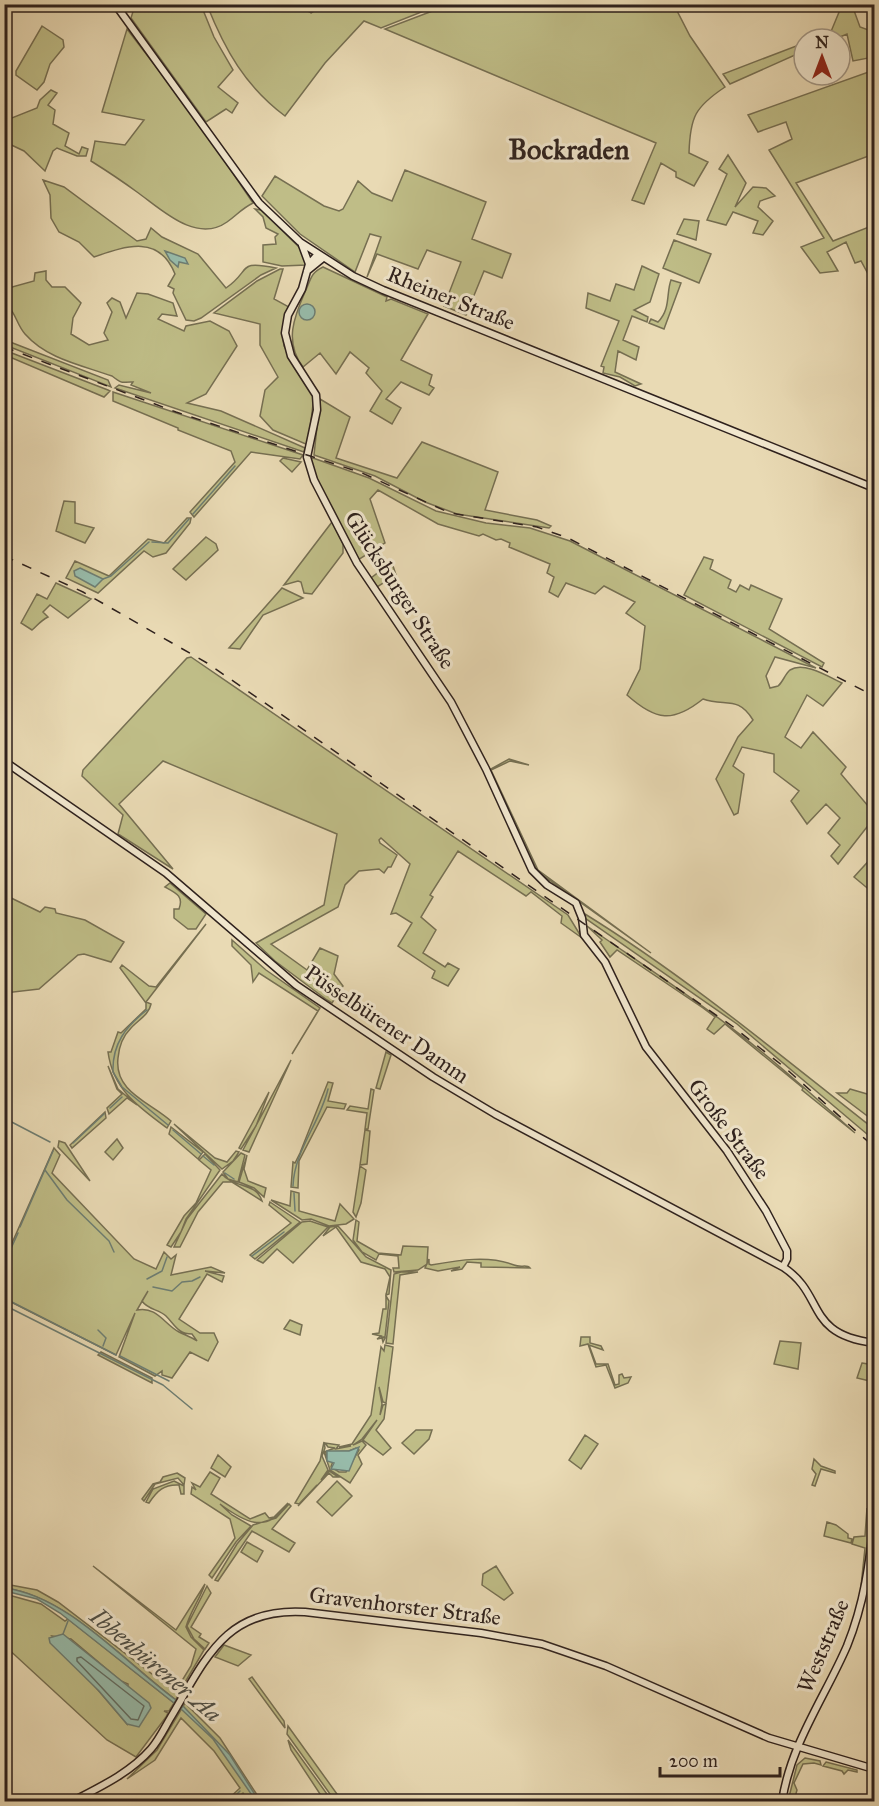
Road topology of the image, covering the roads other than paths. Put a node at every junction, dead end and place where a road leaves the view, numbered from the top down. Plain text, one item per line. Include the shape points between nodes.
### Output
1 (115, 4) edge
2 (300, 242) junction
3 (320, 256) junction
4 (308, 267) junction
5 (874, 488) edge
6 (4, 761) edge
7 (576, 903) joint
8 (783, 1267) junction
9 (874, 1343) edge
10 (874, 1517) edge
11 (797, 1748) junction
12 (874, 1769) edge
13 (71, 1802) edge
14 (782, 1802) edge

1 - 2 main road, Rheiner Straße via 253,195
2 - 3 main road, Rheiner Straße
2 - 4 main road via 308,255
3 - 4 main road
3 - 5 main road, Rheiner Straße via 383,290
4 - 7 main road, Glücksburger Straße via 288,315 285,333 291,356 316,395 308,465 357,563 451,702 532,870
6 - 8 main road, Püsselbürener Damm via 166,873 296,985 433,1077
7 - 8 main road, Große Straße via 584,935 604,962 646,1047 727,1150 766,1211 787,1251
8 - 9 main road via 800,1282 828,1326 847,1338
10 - 11 main road, Weststraße via 859,1612 841,1659
11 - 12 main road, Gravenhorster Straße
11 - 13 main road, Gravenhorster Straße via 606,1666 542,1644 305,1612 272,1613 234,1627 216,1644 153,1747 138,1762
11 - 14 main road, Weststraße

